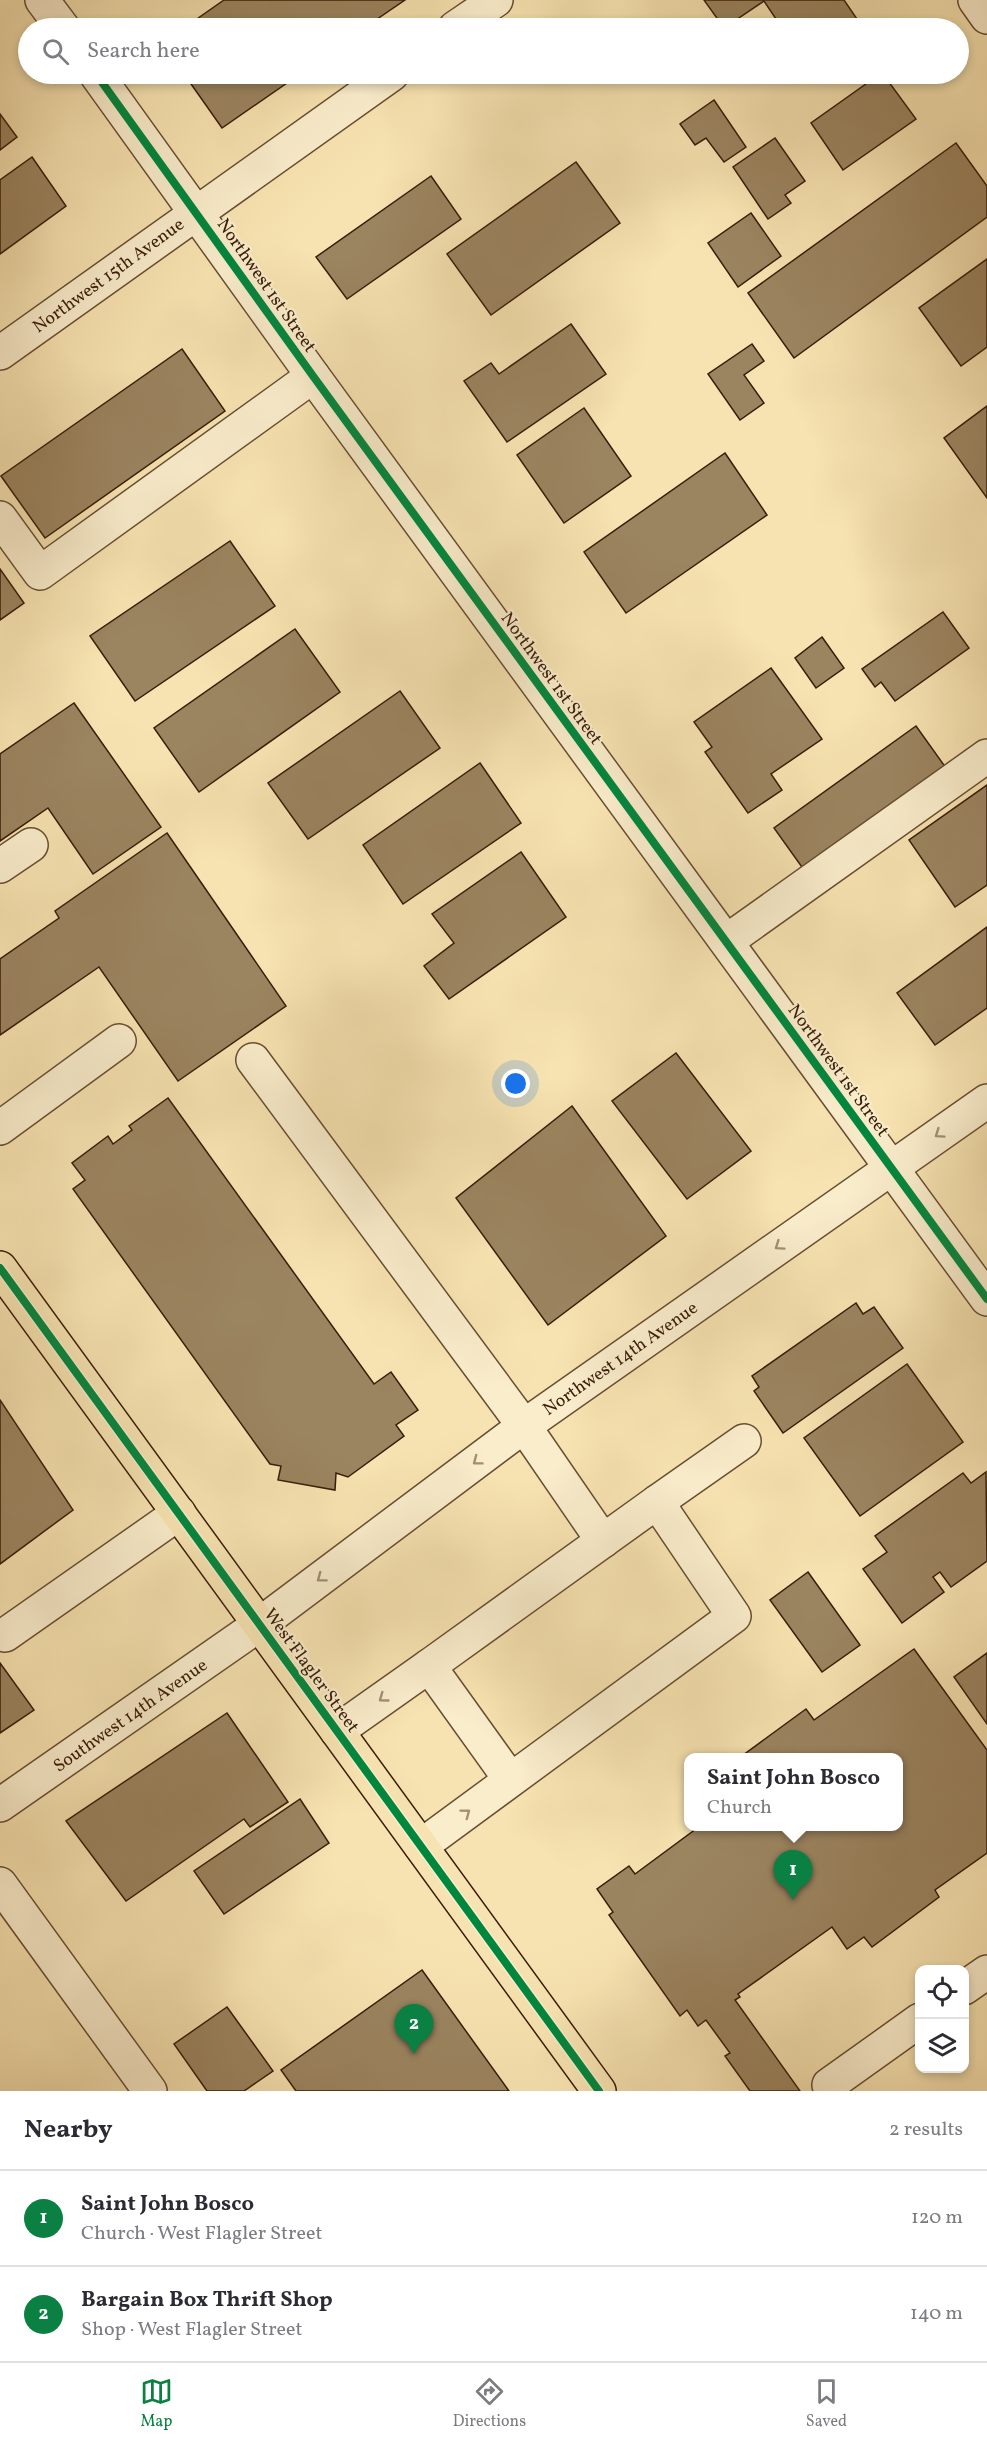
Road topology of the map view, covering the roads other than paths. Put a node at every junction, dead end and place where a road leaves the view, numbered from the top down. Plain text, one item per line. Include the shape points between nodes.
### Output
1 (42, 0) edge
2 (496, 0) edge
3 (975, 0) edge
4 (987, 17) edge
5 (56, 18) edge
6 (470, 18) edge
7 (103, 84) edge
8 (378, 84) edge
9 (196, 212) junction
10 (0, 353) edge
11 (313, 376) junction
12 (0, 518) edge
13 (987, 756) edge
14 (31, 844) dead end
15 (0, 866) edge
16 (727, 941) junction
17 (119, 1041) dead end
18 (253, 1060) dead end
19 (987, 1101) edge
20 (0, 1128) edge
21 (891, 1167) junction
22 (0, 1268) edge
23 (987, 1299) edge
24 (524, 1426) junction
25 (744, 1441) dead end
26 (657, 1502) junction
27 (179, 1514) junction
28 (603, 1541) junction
29 (260, 1624) junction
30 (5, 1635) dead end
31 (429, 1666) junction
32 (337, 1731) junction
33 (510, 1779) junction
34 (0, 1805) edge
35 (421, 1846) junction
36 (0, 1884) edge
37 (987, 1972) edge
38 (969, 1985) edge
39 (915, 2024) edge
40 (150, 2091) edge
41 (599, 2091) edge
42 (833, 2091) edge

1 - 5 street
2 - 6 street
3 - 4 street
7 - 9 street, Northwest 1st Street
8 - 9 street, Northwest 15th Avenue
9 - 10 street, Northwest 15th Avenue
9 - 11 street, Northwest 1st Street
11 - 12 street via 40,573
11 - 16 street, Northwest 1st Street
13 - 16 street
14 - 15 street
16 - 21 street, Northwest 1st Street
17 - 20 street
18 - 24 street
19 -> 21 street, Northwest 14th Avenue
21 - 23 street, Northwest 1st Street
21 -> 24 street, Northwest 14th Avenue
22 - 27 main road, West Flagler Street
24 - 28 street
24 -> 29 street, Northwest 14th Avenue
25 - 26 street
26 - 28 street
26 - 33 street via 734,1616
27 - 29 main road, West Flagler Street
27 - 30 street
28 - 31 street
29 - 32 main road, West Flagler Street
29 - 34 street, Southwest 14th Avenue
31 -> 32 street
31 - 33 street
32 - 35 main road, West Flagler Street
35 -> 33 street
35 - 41 main road, West Flagler Street
36 - 40 street
37 - 38 street
39 - 42 street via 829,2085

